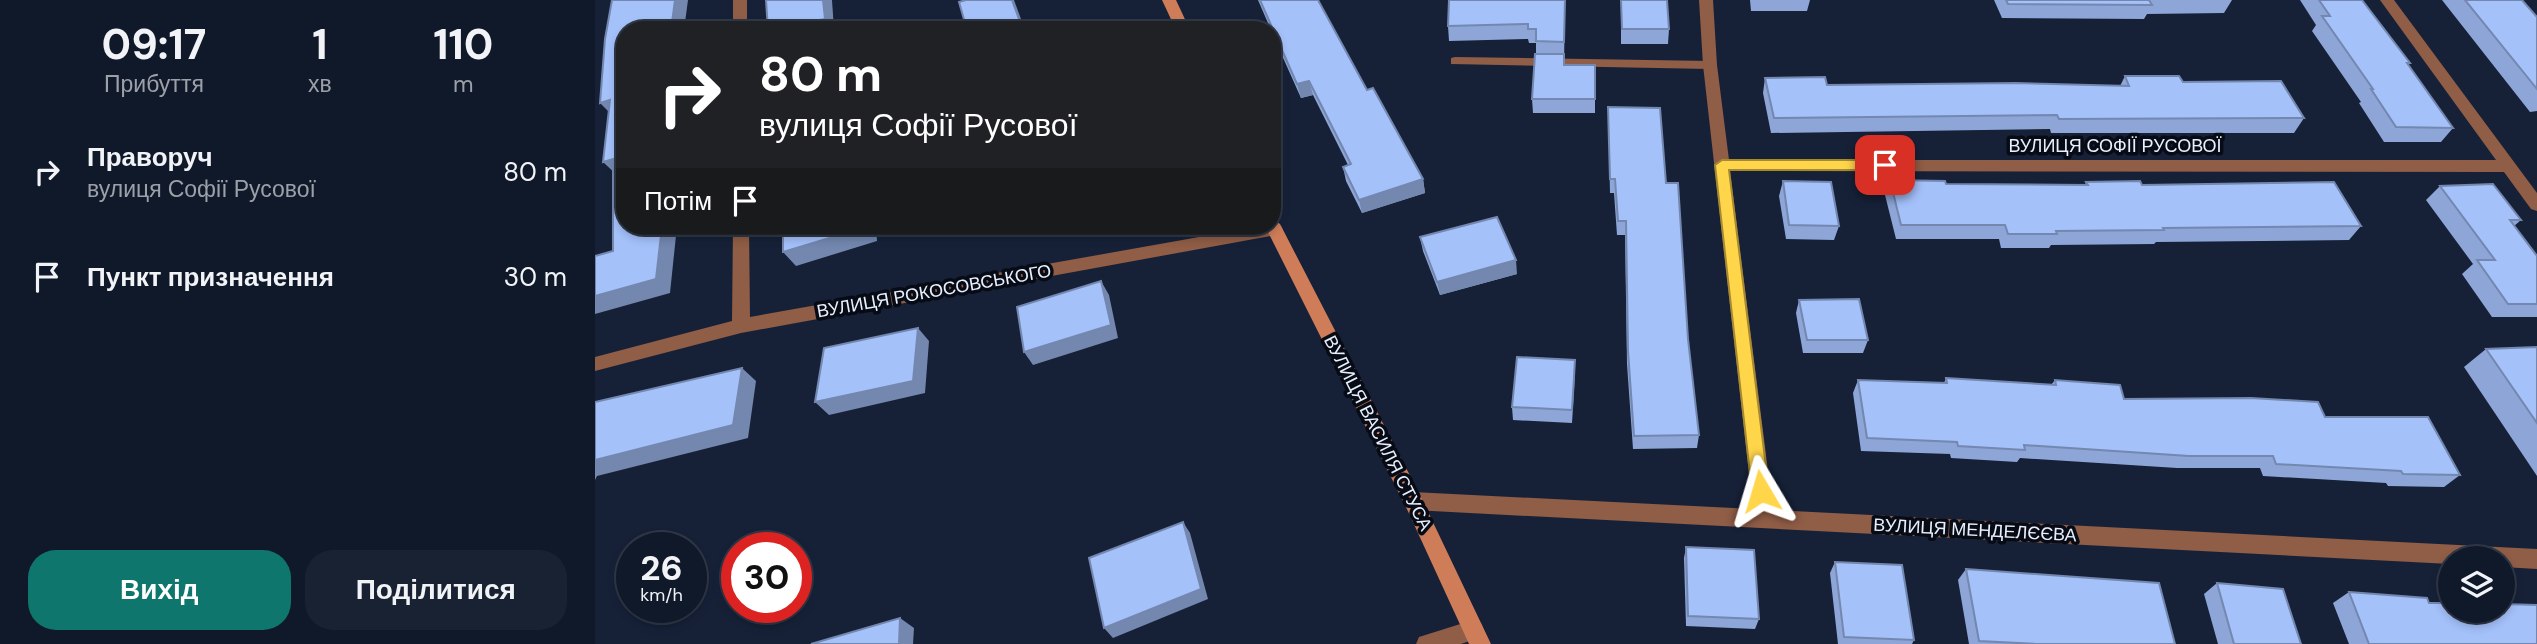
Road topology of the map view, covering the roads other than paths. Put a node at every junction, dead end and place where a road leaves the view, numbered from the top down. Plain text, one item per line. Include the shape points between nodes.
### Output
1 (740, 0) edge
2 (1169, 0) edge
3 (1706, 0) edge
4 (2387, 0) edge
5 (740, 21) edge
6 (1179, 21) edge
7 (1455, 61) dead end
8 (1710, 65) junction
9 (1722, 165) junction
10 (2509, 166) junction
11 (2537, 205) edge
12 (741, 235) edge
13 (1231, 235) edge
14 (1278, 235) edge
15 (741, 326) junction
16 (595, 364) edge
17 (1413, 501) junction
18 (1764, 519) junction
19 (2537, 559) edge
20 (1477, 637) edge
21 (1427, 644) edge

1 - 5 street
2 - 6 street
3 - 8 street
4 - 10 street
7 - 8 lane
8 - 9 street
9 - 10 street, ВУЛИЦЯ СОФІЇ РУСОВОЇ
9 - 18 street
10 - 11 street
12 - 15 street
13 - 15 street, ВУЛИЦЯ РОКОСОВСЬКОГО
14 - 17 street, ВУЛИЦЯ ВАСИЛЯ СТУСА
15 - 16 street, ВУЛИЦЯ РОКОСОВСЬКОГО
17 - 18 street, ВУЛИЦЯ МЕНДЕЛЄЄВА
17 - 20 street, ВУЛИЦЯ ВАСИЛЯ СТУСА
18 - 19 street, ВУЛИЦЯ МЕНДЕЛЄЄВА
20 - 21 street

